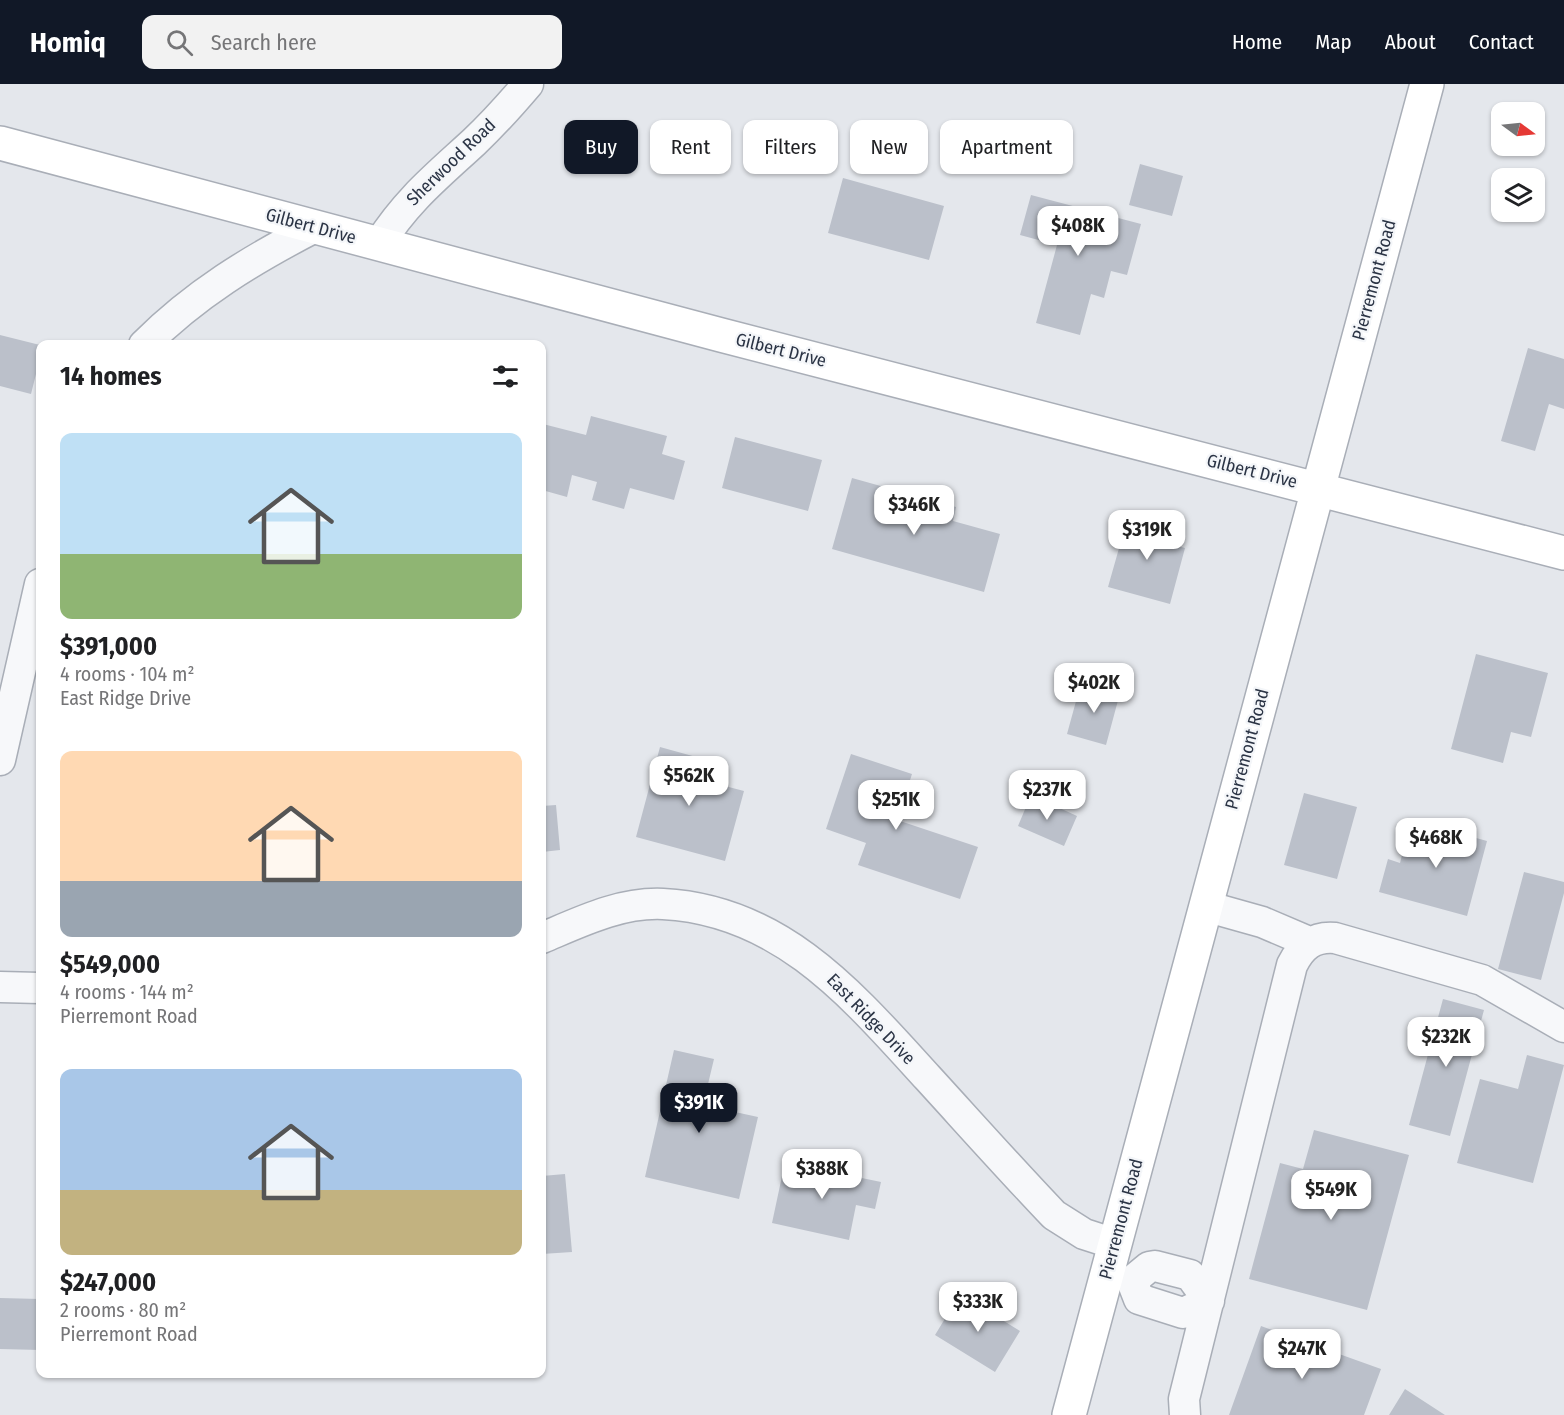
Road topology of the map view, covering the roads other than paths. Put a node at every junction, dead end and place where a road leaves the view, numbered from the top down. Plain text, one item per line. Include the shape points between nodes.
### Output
1 (528, 84) edge
2 (1427, 84) edge
3 (0, 143) edge
4 (315, 227) junction
5 (379, 244) junction
6 (149, 340) edge
7 (1318, 488) junction
8 (1564, 553) edge
9 (36, 602) edge
10 (0, 760) edge
11 (1205, 906) junction
12 (546, 936) edge
13 (1310, 942) junction
14 (0, 987) edge
15 (36, 988) edge
16 (1564, 1027) edge
17 (1118, 1266) junction
18 (1209, 1301) junction
19 (1069, 1415) edge
20 (1185, 1415) edge

1 - 5 street, Sherwood Road via 475,141 432,178 397,216
2 - 7 street, Pierremont Road
3 - 4 street, Gilbert Drive
4 - 5 street, Gilbert Drive
4 - 6 street via 219,281
5 - 7 street, Gilbert Drive
7 - 8 street, Gilbert Drive
7 - 11 street, Pierremont Road
9 - 10 street
11 - 13 street via 1262,922
11 - 17 street, Pierremont Road
12 - 17 street, East Ridge Drive via 593,916 661,904 707,909 736,918 795,950 854,997 1054,1215 1084,1234
13 - 16 street via 1322,937 1335,938 1463,972 1501,989
13 - 18 street via 1292,966
14 - 15 street
17 - 18 street via 1139,1299 1183,1314
17 - 19 street, Pierremont Road
18 - 20 street via 1184,1398

